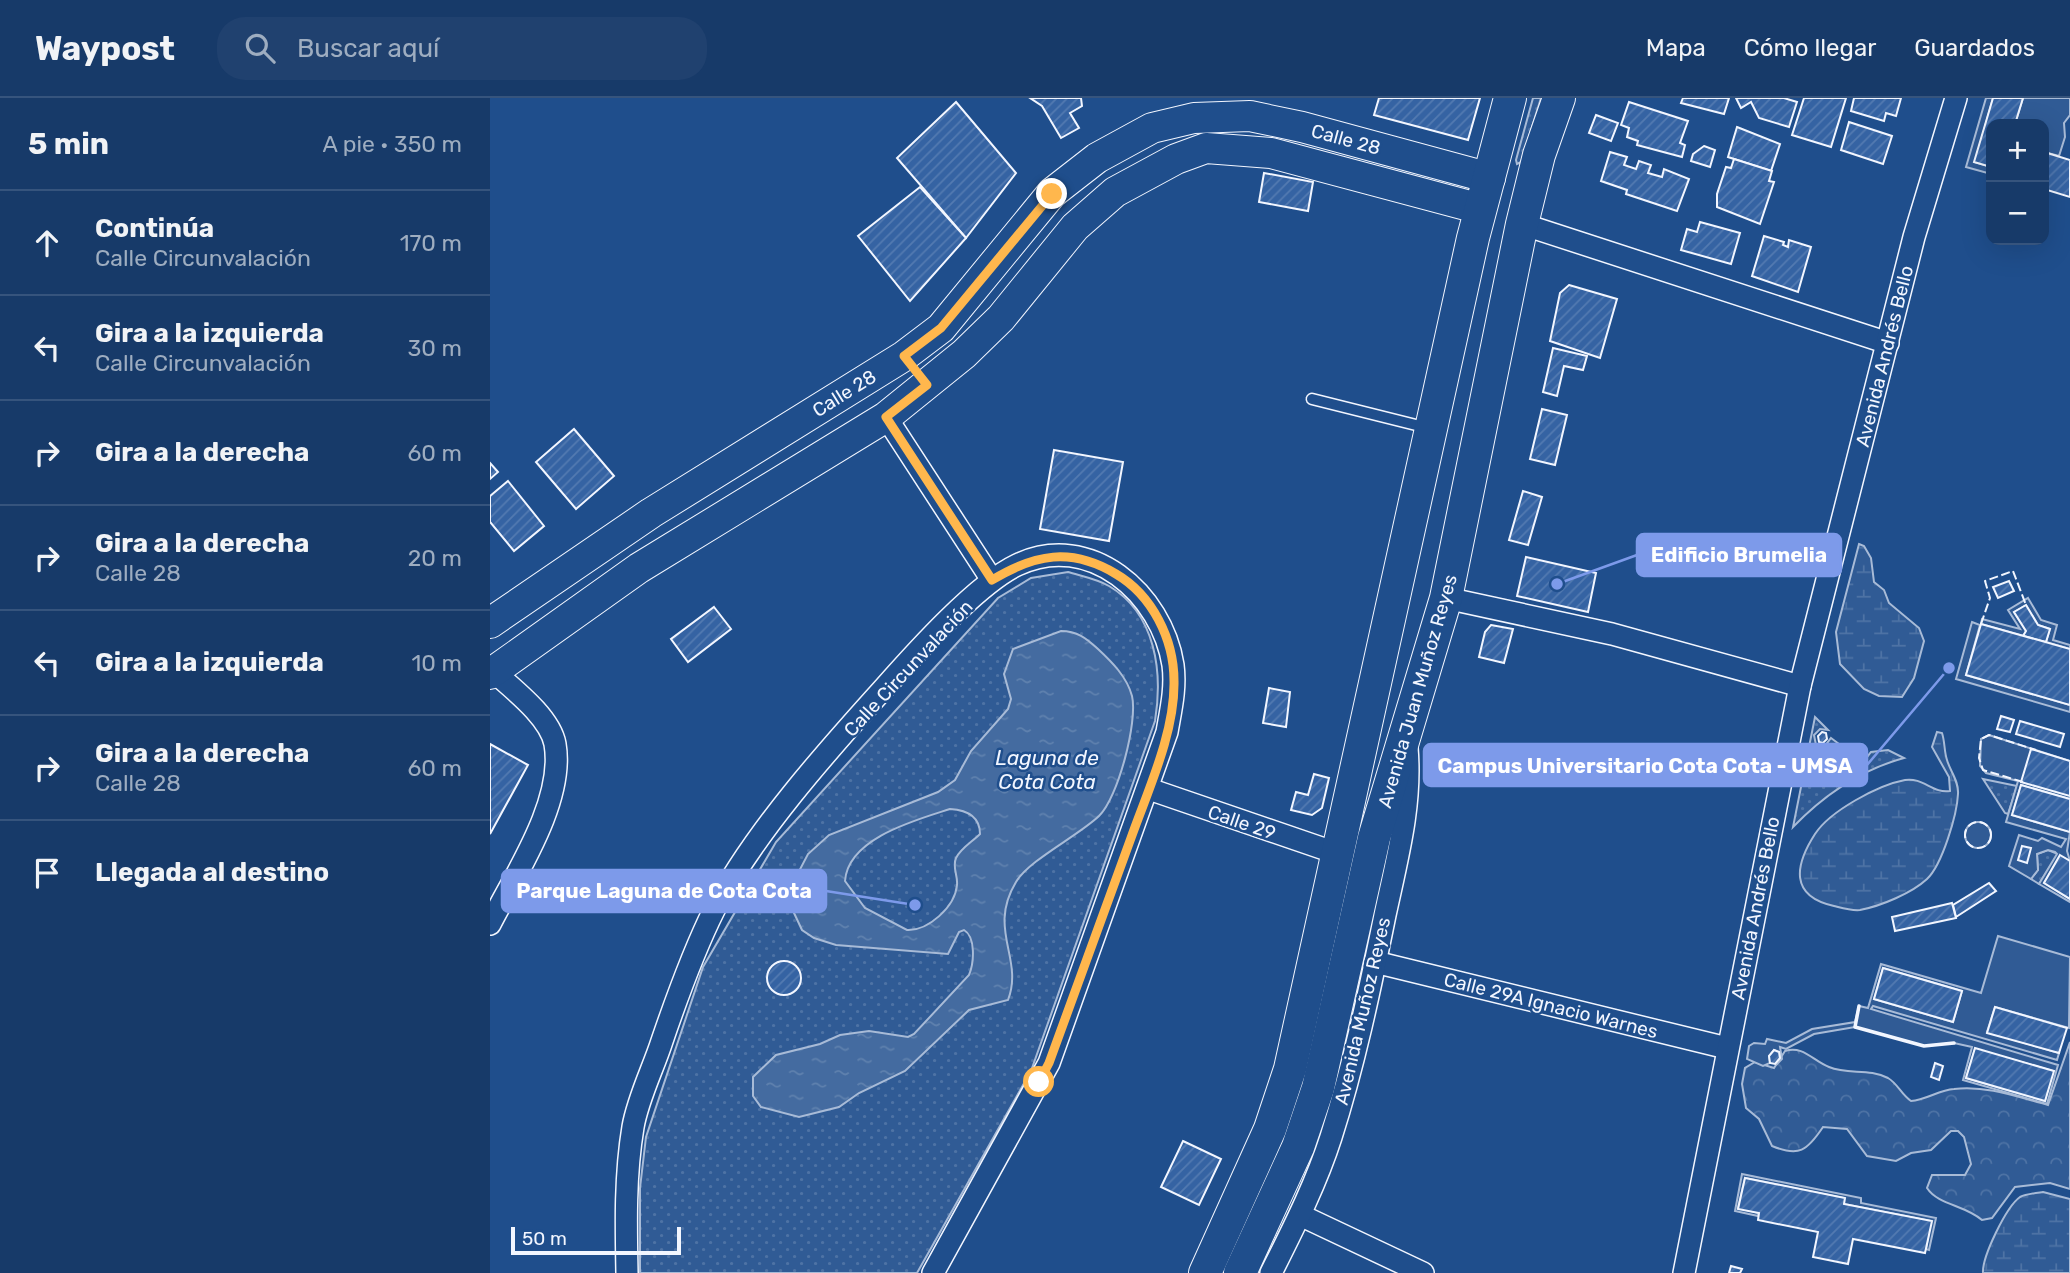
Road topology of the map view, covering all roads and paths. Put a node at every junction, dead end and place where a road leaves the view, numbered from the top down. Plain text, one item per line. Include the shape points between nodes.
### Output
1 (1510, 98) edge
2 (1559, 98) edge
3 (1956, 98) edge
4 (1252, 107) edge
5 (1191, 108) edge
6 (1206, 148) junction
7 (1247, 149) junction
8 (1490, 178) junction
9 (1481, 209) junction
10 (1522, 224) junction
11 (1888, 344) junction
12 (904, 356) junction
13 (927, 385) junction
14 (1312, 399) dead end
15 (886, 417) junction
16 (1431, 429) junction
17 (992, 580) junction
18 (1446, 598) junction
19 (490, 623) edge
20 (491, 670) edge
21 (1800, 687) junction
22 (1406, 738) junction
23 (1149, 789) junction
24 (1336, 853) junction
25 (490, 924) edge
26 (1376, 962) junction
27 (1727, 1048) junction
28 (1300, 1215) junction
29 (627, 1273) edge
30 (933, 1273) edge
31 (1205, 1273) edge
32 (1240, 1273) edge
33 (1270, 1273) edge
34 (1423, 1273) edge
35 (1684, 1273) edge

1 - 8 main road
2 - 10 main road, Avenida Juan Muñoz Reyes
3 - 11 street, Avenida Andrés Bello
4 - 5 main road, Calle 28
4 - 7 main road
4 - 8 main road, Calle 28 via 1302,127
5 - 6 main road
5 - 12 main road, Calle 28 via 1124,141 1052,194 941,328
6 - 7 main road, Calle 28
6 - 13 main road, Calle 28 via 1115,192 1075,228 1001,318
7 - 9 main road, Calle 28 via 1297,157
8 - 9 main road, Avenida Juan Muñoz Reyes
8 - 10 main road via 1510,195
9 - 10 main road
9 - 16 main road, Avenida Juan Muñoz Reyes
10 - 11 street
10 - 18 main road, Avenida Juan Muñoz Reyes
11 - 21 street, Avenida Andrés Bello
12 - 13 main road
12 - 19 main road, Calle 28 via 651,513
13 - 15 main road, Calle 28
14 - 16 lane
15 - 17 street
15 - 20 main road, Calle 28 via 639,568
16 - 24 main road, Avenida Juan Muñoz Reyes
17 - 23 street, Calle Circunvalación via 1019,563 1069,556 1094,561 1125,579 1157,615 1174,680 1167,732
17 - 29 street, Calle Circunvalación via 869,705 769,826 714,910 684,978 633,1124 626,1189
18 - 21 street via 1612,634
18 - 22 main road, Avenida Juan Muñoz Reyes
20 - 25 street via 537,711 555,743 555,787
21 - 27 street, Avenida Andrés Bello
22 - 26 street, Avenida Muñoz Reyes via 1407,813
22 - 32 main road, Avenida Juan Muñoz Reyes via 1374,838 1318,1088 1298,1147
23 - 24 street, Calle 29
23 - 30 street, Calle Circunvalación via 1049,1063
24 - 31 main road, Avenida Juan Muñoz Reyes via 1290,1069 1270,1129
26 - 27 street, Calle 29A Ignacio Warnes
26 - 28 street, Avenida Muñoz Reyes via 1330,1139
27 - 35 street, Avenida Andrés Bello
28 - 33 street, Avenida Muñoz Reyes
28 - 34 street

